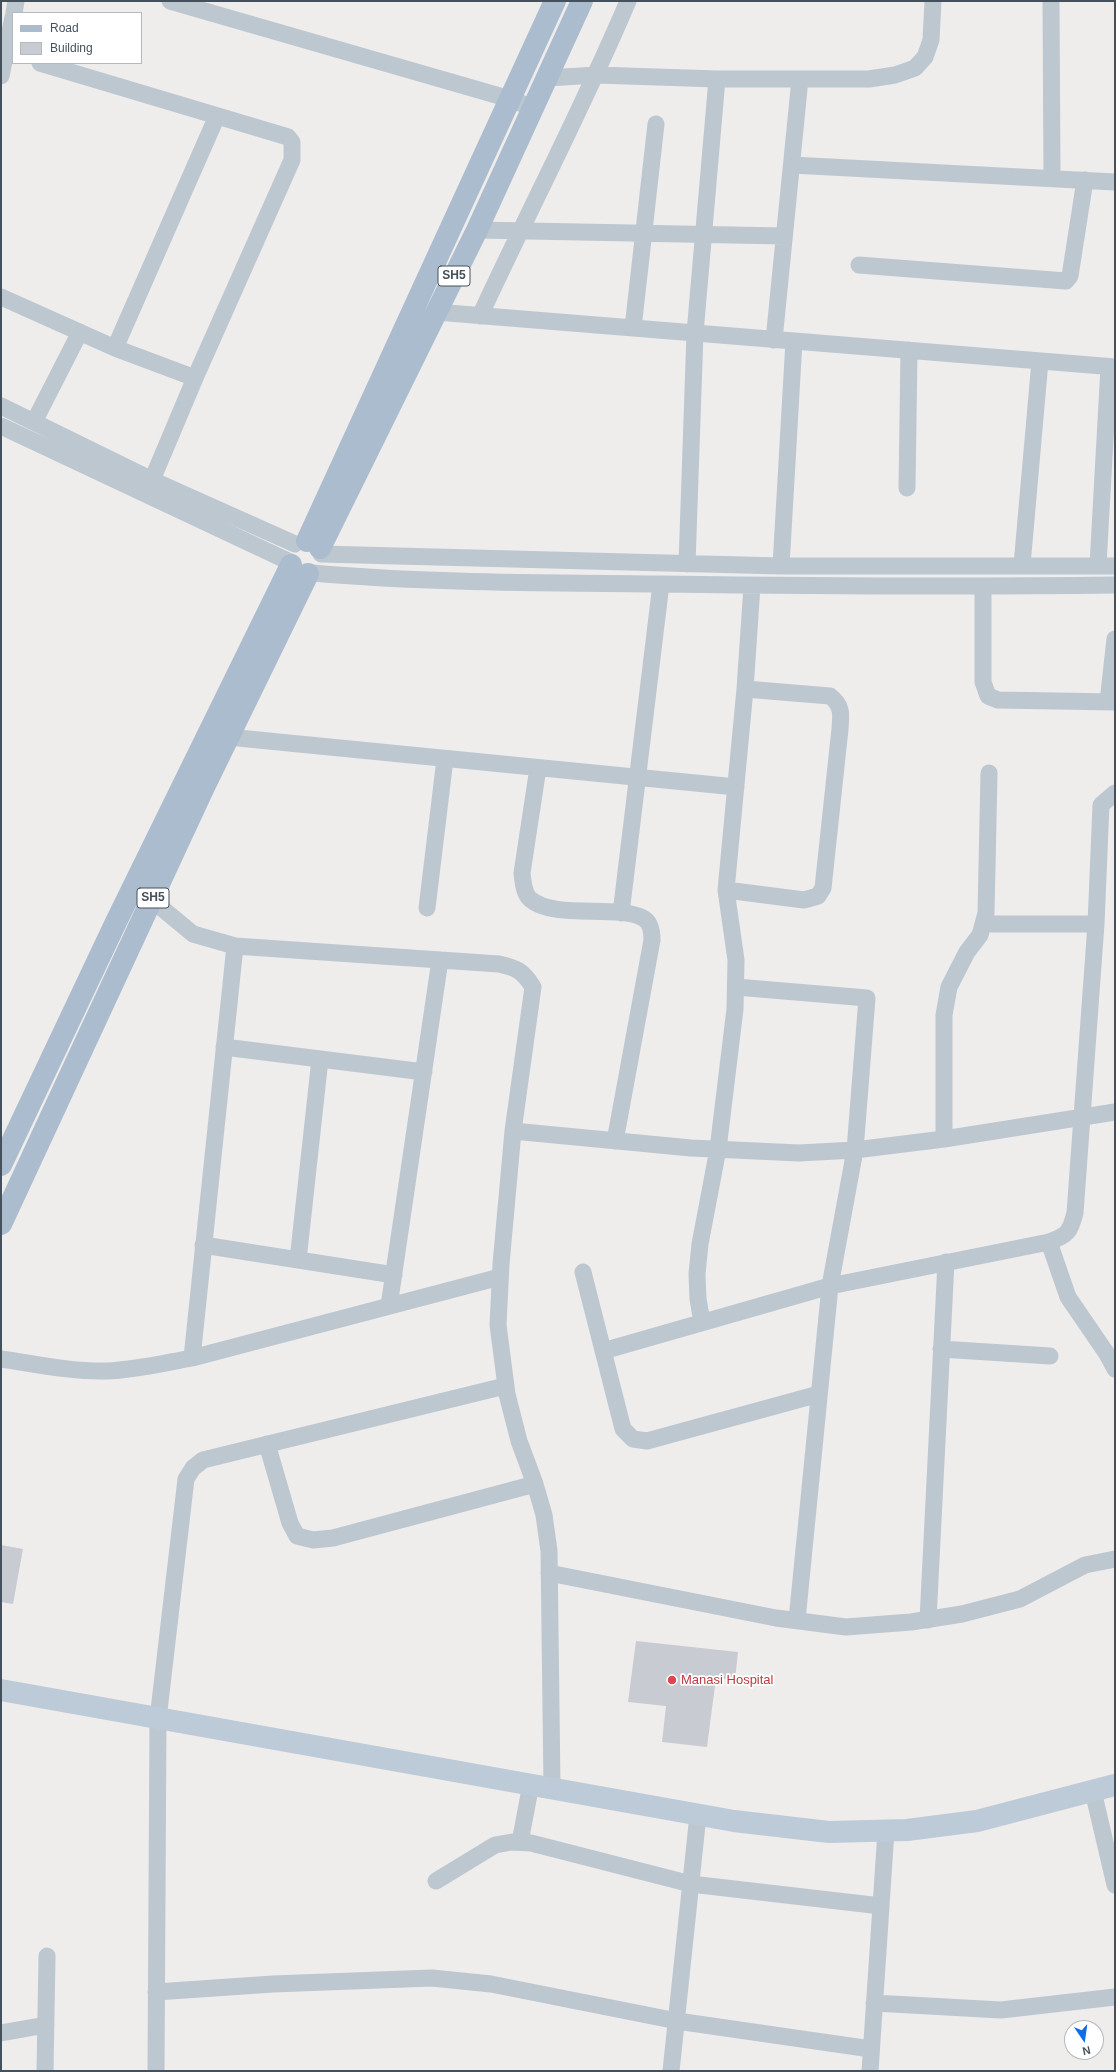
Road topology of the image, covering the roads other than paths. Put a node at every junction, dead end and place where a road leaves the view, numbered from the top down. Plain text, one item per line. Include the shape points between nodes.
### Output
1 (16, 1) edge
2 (170, 1) edge
3 (555, 1) edge
4 (582, 1) edge
5 (628, 1) edge
6 (932, 1) edge
7 (1051, 1) edge
8 (14, 12) edge
9 (12, 24) edge
10 (7, 57) edge
11 (43, 64) edge
12 (597, 75) junction
13 (1, 76) edge
14 (547, 78) junction
15 (716, 79) junction
16 (800, 79) junction
17 (510, 98) junction
18 (533, 108) junction
19 (217, 116) junction
20 (656, 124) dead end
21 (792, 166) junction
22 (1052, 178) junction
23 (1085, 180) junction
24 (1115, 182) edge
25 (477, 230) junction
26 (520, 230) junction
27 (644, 232) junction
28 (704, 234) junction
29 (784, 236) junction
30 (860, 265) dead end
31 (1, 297) edge
32 (436, 312) junction
33 (480, 316) junction
34 (632, 328) junction
35 (80, 332) junction
36 (695, 333) junction
37 (774, 340) junction
38 (794, 341) junction
39 (115, 348) junction
40 (909, 350) junction
41 (1040, 361) junction
42 (1112, 367) edge
43 (195, 378) junction
44 (1, 406) edge
45 (34, 422) junction
46 (1, 426) edge
47 (152, 480) junction
48 (907, 488) dead end
49 (305, 558) junction
50 (687, 564) junction
51 (1022, 565) junction
52 (781, 566) junction
53 (1098, 566) junction
54 (1115, 566) edge
55 (661, 584) junction
56 (1115, 585) edge
57 (752, 586) junction
58 (983, 587) junction
59 (1115, 639) edge
60 (745, 689) junction
61 (1112, 702) edge
62 (228, 737) junction
63 (445, 759) junction
64 (538, 768) junction
65 (989, 773) dead end
66 (638, 777) junction
67 (736, 787) junction
68 (1115, 793) edge
69 (726, 890) junction
70 (152, 900) junction
71 (427, 908) dead end
72 (621, 914) junction
73 (983, 924) junction
74 (1096, 924) junction
75 (234, 946) junction
76 (440, 960) junction
77 (736, 987) junction
78 (224, 1047) junction
79 (320, 1059) junction
80 (424, 1072) junction
81 (1115, 1112) edge
82 (1081, 1117) junction
83 (513, 1131) junction
84 (944, 1139) junction
85 (615, 1141) junction
86 (718, 1149) junction
87 (855, 1150) junction
88 (1, 1165) edge
89 (1, 1224) edge
90 (1049, 1242) junction
91 (203, 1245) junction
92 (298, 1260) junction
93 (946, 1262) junction
94 (583, 1272) dead end
95 (394, 1276) junction
96 (500, 1277) junction
97 (830, 1286) junction
98 (390, 1306) junction
99 (702, 1322) junction
100 (942, 1349) junction
101 (603, 1351) junction
102 (1050, 1356) dead end
103 (192, 1358) junction
104 (1, 1359) edge
105 (1115, 1369) edge
106 (505, 1386) junction
107 (819, 1394) junction
108 (267, 1444) junction
109 (535, 1484) junction
110 (1115, 1559) edge
111 (549, 1573) junction
112 (797, 1620) junction
113 (928, 1620) junction
114 (1, 1690) edge
115 (158, 1719) junction
116 (1115, 1784) edge
117 (542, 1786) junction
118 (1093, 1791) junction
119 (698, 1815) junction
120 (886, 1831) junction
121 (520, 1842) junction
122 (436, 1881) dead end
123 (691, 1884) junction
124 (1115, 1885) edge
125 (880, 1906) junction
126 (46, 1956) dead end
127 (156, 1992) junction
128 (1115, 1997) edge
129 (874, 2003) junction
130 (677, 2021) junction
131 (46, 2025) junction
132 (1, 2032) edge
133 (871, 2049) junction
134 (45, 2071) edge
135 (156, 2071) edge
136 (672, 2071) edge
137 (870, 2071) edge

1 - 8 street
2 - 17 street
3 - 17 main road, SH5
4 - 14 main road, SH5
5 - 12 street
6 - 16 street via 931,40 925,57 915,68 895,75 869,79
7 - 22 street
9 - 10 street
10 - 13 street
11 - 19 street
12 - 14 street
12 - 15 street
12 - 26 street
14 - 18 main road, SH5
15 - 16 street
15 - 28 street
16 - 21 street
17 - 18 street
17 - 49 main road, SH5
18 - 25 main road, SH5
19 - 39 street
19 - 43 street via 288,137 293,150 292,160
20 - 27 street
21 - 22 street
21 - 29 street
22 - 23 street
23 - 24 street
23 - 30 street via 1070,276 1066,281
25 - 26 street
25 - 32 main road, SH5
26 - 27 street
26 - 33 street
27 - 28 street
27 - 34 street
28 - 29 street
28 - 36 street
29 - 37 street
31 - 35 street
32 - 33 street
32 - 49 main road, SH5
33 - 34 street
34 - 36 street
35 - 39 street
35 - 45 street
36 - 37 street
36 - 50 street
37 - 38 street
38 - 40 street
38 - 52 street
39 - 43 street
40 - 41 street
40 - 48 street
41 - 42 street
41 - 51 street
42 - 53 street
43 - 47 street
44 - 45 street
45 - 47 street
46 - 49 street
47 - 49 street
49 - 50 street
49 - 55 street via 381,579
49 - 62 main road, SH5
49 - 88 main road, SH5 via 120,915
50 - 52 street
51 - 52 street
51 - 53 street
53 - 54 street
55 - 57 street
55 - 66 street
56 - 58 street
57 - 58 street
57 - 60 street
58 - 61 street via 983,682 988,696 998,700
59 - 61 street
60 - 67 street
60 - 69 street via 830,696 838,702 841,713 840,729 823,888 818,896 804,900
62 - 63 street
62 - 70 main road, SH5
63 - 64 street
63 - 71 street
64 - 66 street
64 - 72 street via 522,873 530,899 544,906
65 - 73 street via 986,913
66 - 67 street
66 - 72 street
67 - 69 street
68 - 74 street via 1101,805
69 - 77 street via 736,960
70 - 75 street via 193,934
70 - 89 main road, SH5
72 - 85 street via 644,918 649,924 652,940
73 - 74 street
73 - 84 street via 980,935 967,952 949,987 944,1015
74 - 82 street
75 - 76 street
75 - 78 street
76 - 80 street
76 - 83 street via 499,964 514,968 526,976 533,987
77 - 86 street
77 - 87 street via 867,998
78 - 79 street
78 - 91 street
79 - 80 street
79 - 92 street
80 - 95 street
81 - 82 street
82 - 84 street
82 - 90 street via 1075,1213 1070,1230 1062,1237
83 - 85 street
83 - 96 street
84 - 87 street
85 - 86 street
86 - 87 street via 799,1153
86 - 99 street via 698,1259 698,1299
87 - 97 street
90 - 93 street
90 - 105 street via 1068,1297 1089,1325
91 - 92 street
91 - 103 street
92 - 95 street
93 - 97 street
93 - 100 street
94 - 101 street
95 - 98 street
96 - 98 street
96 - 106 street via 498,1324
97 - 99 street
97 - 107 street
98 - 103 street
99 - 101 street
100 - 102 street
100 - 113 street
101 - 107 street via 623,1429 633,1439 646,1440
103 - 104 street via 143,1368 106,1371 52,1367
106 - 108 street
106 - 109 street via 519,1441
107 - 112 street
108 - 109 street via 290,1523 297,1536 313,1540 333,1538
108 - 115 street via 203,1460 193,1468 186,1479
109 - 111 street via 544,1516
110 - 113 street via 1085,1565 1020,1599
111 - 112 street
111 - 117 street
112 - 113 street via 846,1627
114 - 115 main road
115 - 117 main road
115 - 127 street
116 - 118 main road
117 - 119 main road
117 - 121 street
118 - 120 main road via 977,1821
118 - 124 street
119 - 120 main road via 828,1832
119 - 123 street
120 - 125 street
121 - 122 street via 495,1845
121 - 123 street
123 - 125 street
123 - 130 street
125 - 129 street
126 - 131 street
127 - 130 street via 273,1984 432,1978 491,1984
127 - 135 street
128 - 129 street via 1001,2010
129 - 133 street
130 - 133 street
130 - 136 street
131 - 132 street
131 - 134 street
133 - 137 street

